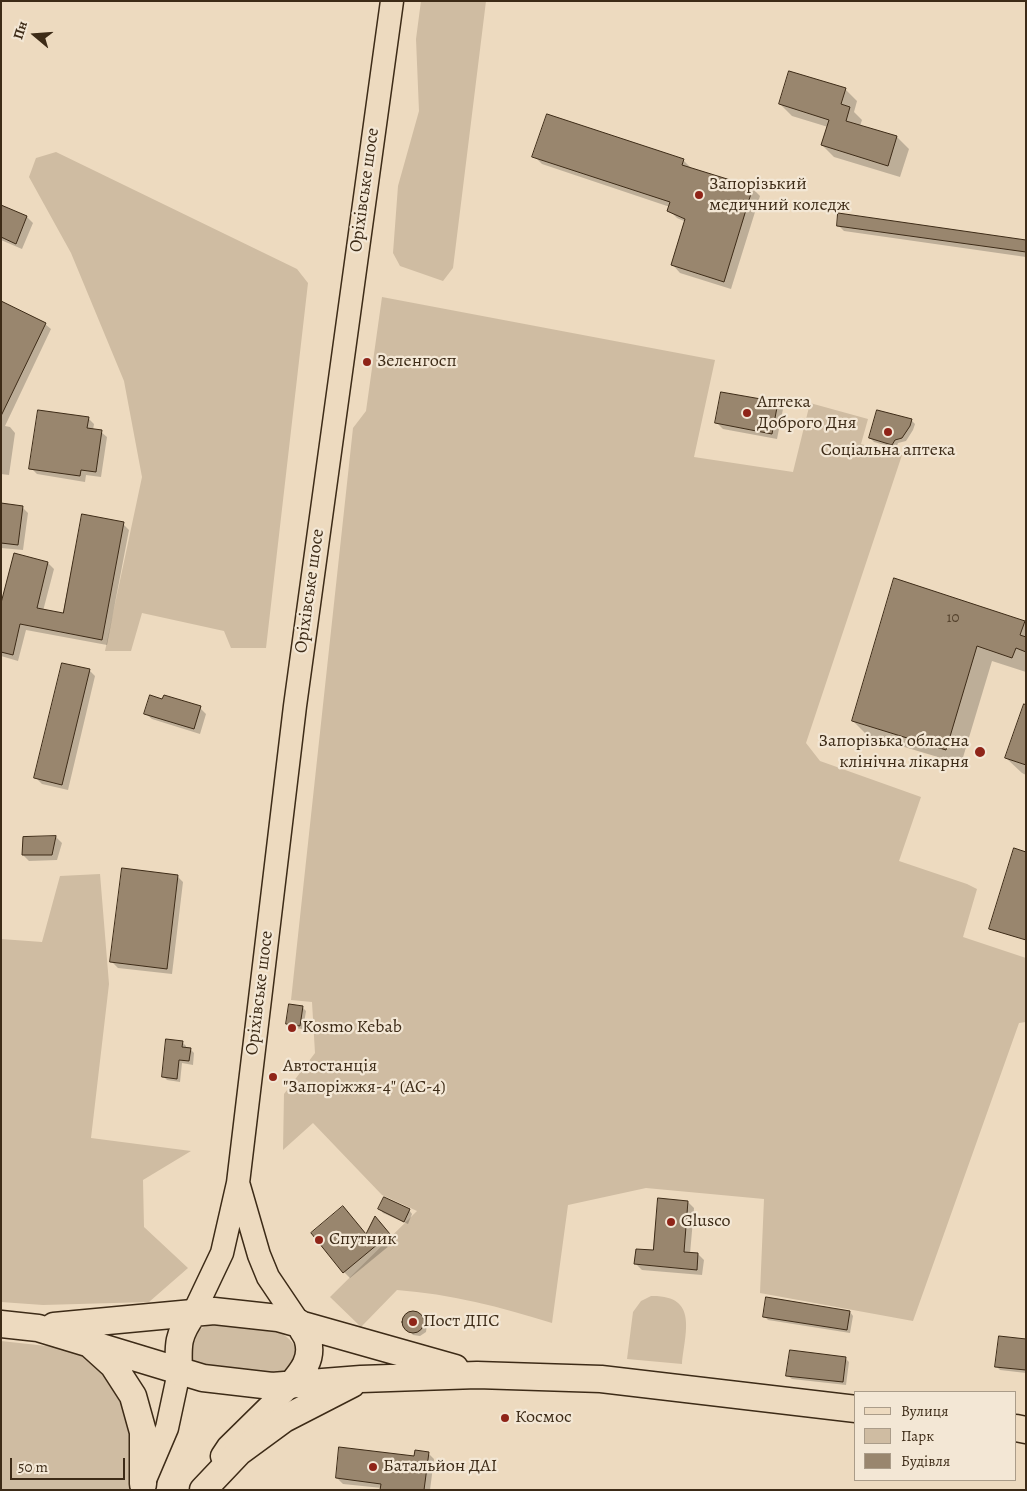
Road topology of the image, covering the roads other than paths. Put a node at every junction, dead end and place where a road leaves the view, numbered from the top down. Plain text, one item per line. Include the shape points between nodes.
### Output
1 (392, 1) edge
2 (238, 1183) junction
3 (193, 1314) junction
4 (298, 1323) junction
5 (1, 1324) edge
6 (38, 1328) junction
7 (86, 1341) junction
8 (180, 1372) junction
9 (477, 1375) junction
10 (361, 1379) junction
11 (291, 1385) junction
12 (854, 1409) edge
13 (141, 1487) edge
14 (198, 1490) edge
15 (203, 1490) edge

1 - 2 main road, Оріхівське шосе via 294,706
2 - 3 main road, Оріхівське шосе via 222,1253
2 - 4 main road, Оріхівське шосе via 258,1255 268,1277
3 - 4 highway via 214,1311
3 - 6 highway
3 - 8 highway via 178,1342
4 - 9 highway
4 - 11 highway via 308,1341 309,1356 305,1368
5 - 6 highway
6 - 7 highway
7 - 8 highway
7 - 13 highway via 114,1365 133,1396 143,1432
8 - 11 highway via 203,1378
8 - 13 main road via 167,1428
9 - 10 highway
9 - 12 highway via 601,1378
10 - 11 highway
10 - 15 highway via 284,1419 239,1452
11 - 14 main road via 228,1447

